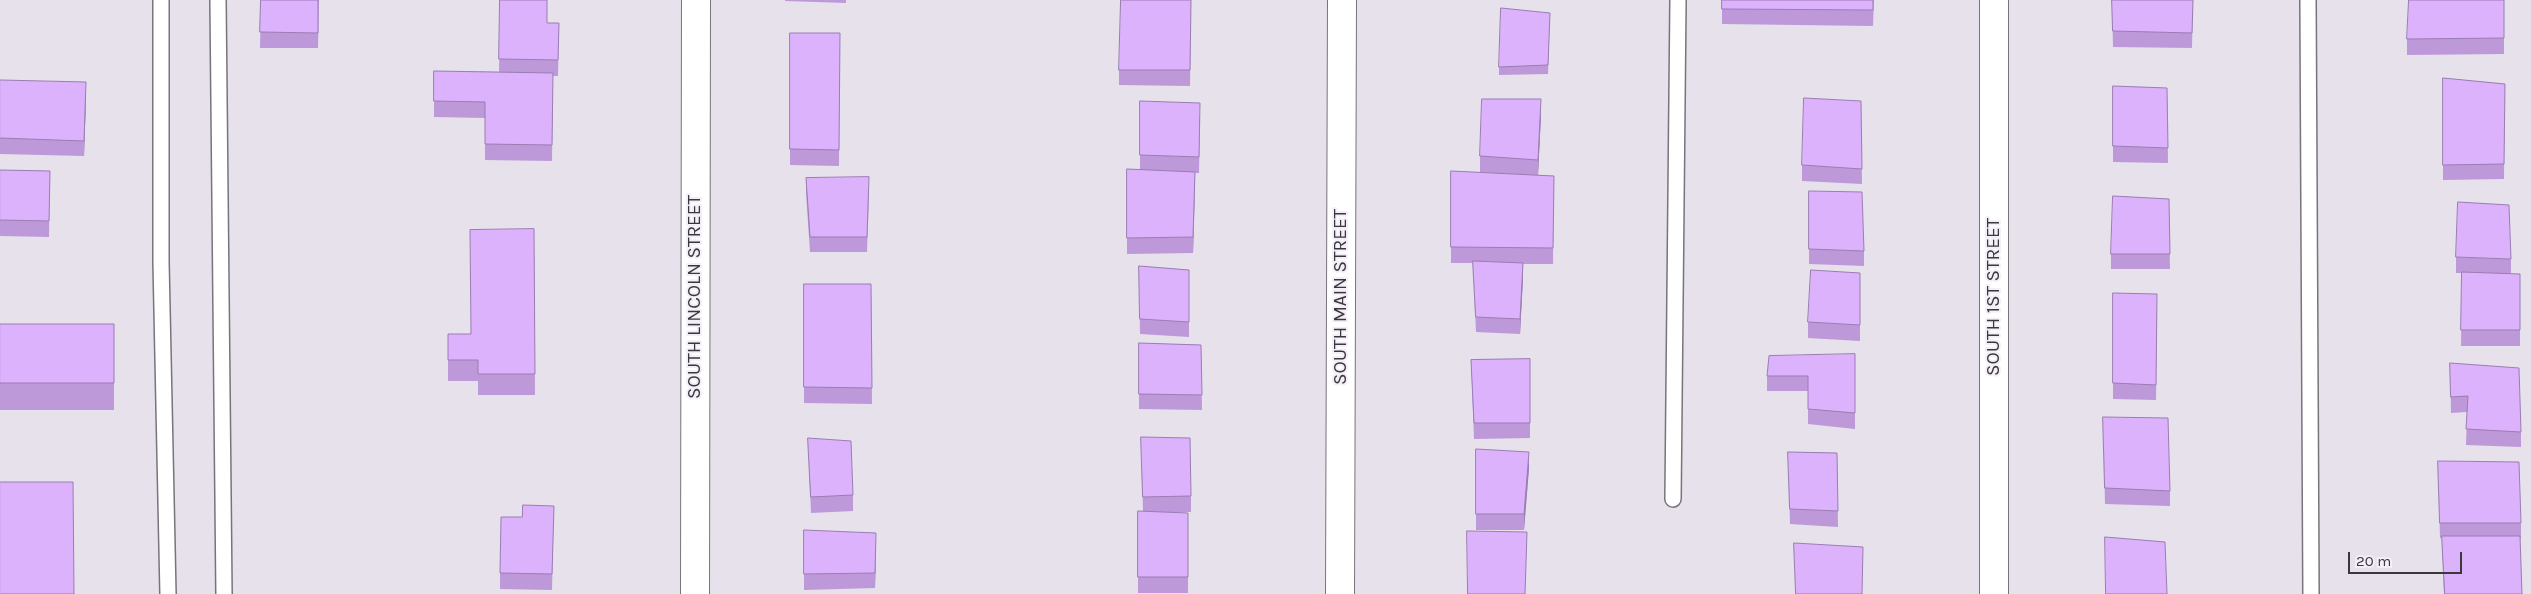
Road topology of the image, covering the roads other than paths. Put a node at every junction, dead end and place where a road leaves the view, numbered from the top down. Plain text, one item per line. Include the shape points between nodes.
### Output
1 (161, 0) edge
2 (218, 0) edge
3 (696, 0) edge
4 (1342, 0) edge
5 (1678, 0) edge
6 (1994, 0) edge
7 (2308, 0) edge
8 (1674, 499) dead end
9 (168, 594) edge
10 (224, 594) edge
11 (695, 594) edge
12 (1340, 594) edge
13 (1994, 594) edge
14 (2311, 594) edge

1 - 9 lane via 161,262
2 - 10 lane
3 - 11 street, SOUTH LINCOLN STREET
4 - 12 street, SOUTH MAIN STREET
5 - 8 lane
6 - 13 street, SOUTH 1ST STREET
7 - 14 lane

